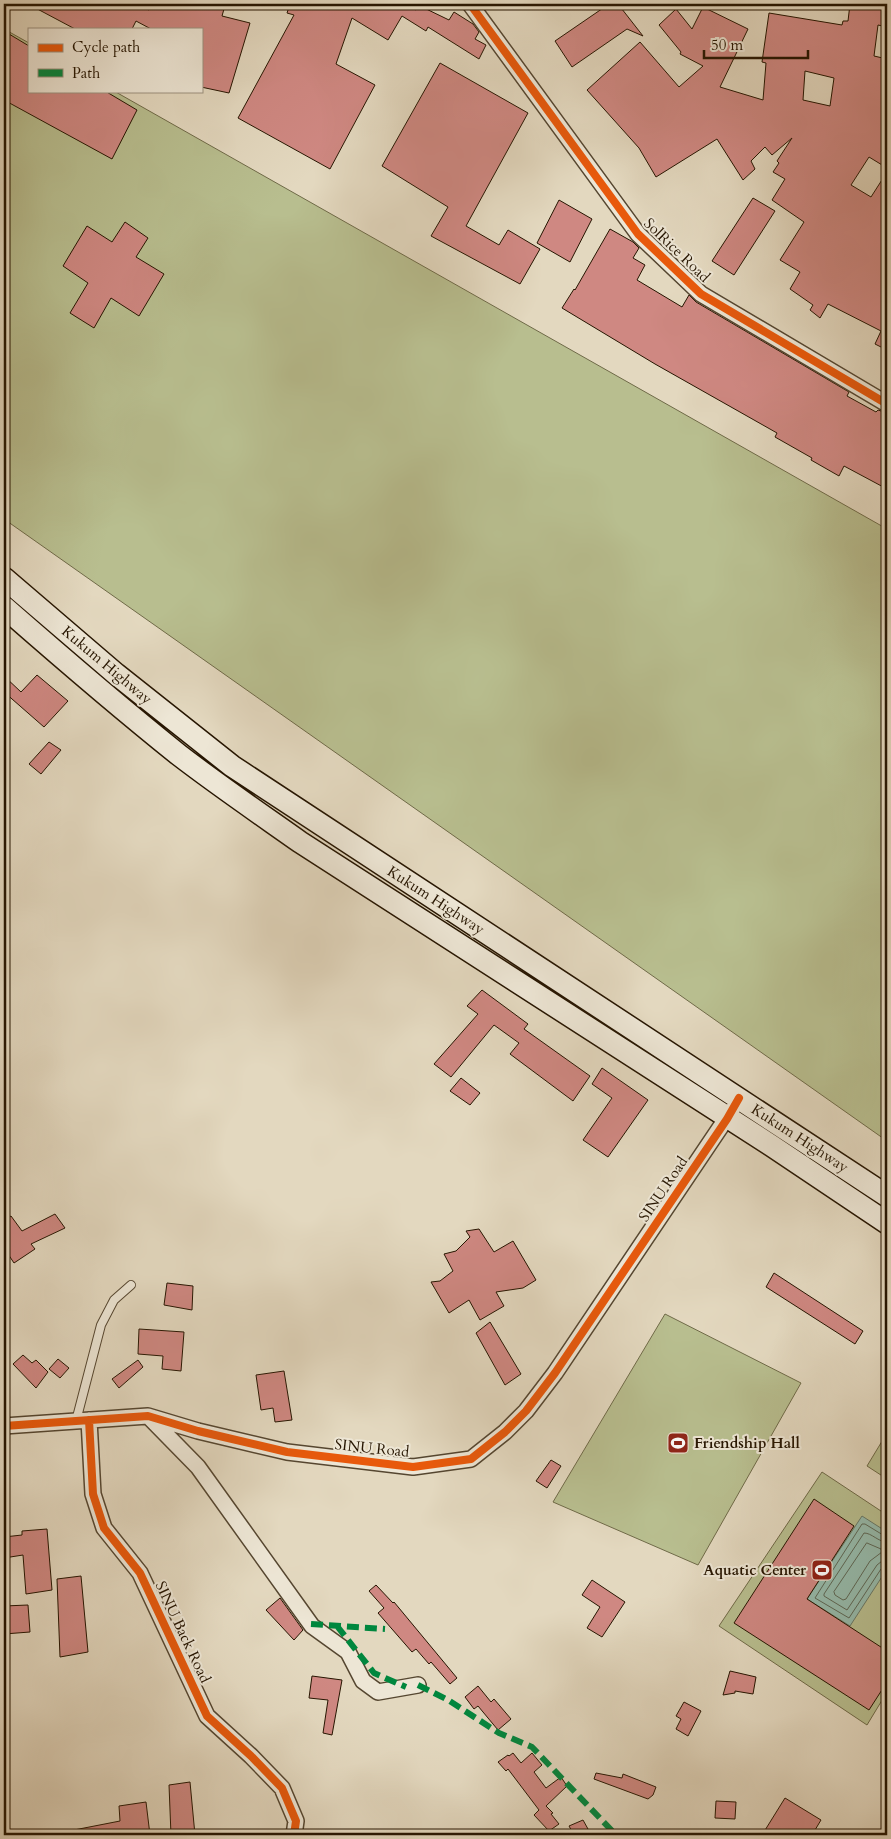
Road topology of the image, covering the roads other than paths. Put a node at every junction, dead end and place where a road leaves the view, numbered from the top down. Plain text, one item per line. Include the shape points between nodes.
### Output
1 (470, 4) edge
2 (887, 404) edge
3 (4, 578) edge
4 (4, 607) edge
5 (739, 1098) junction
6 (727, 1119) junction
7 (887, 1196) edge
8 (887, 1223) edge
9 (131, 1285) dead end
10 (148, 1416) junction
11 (82, 1420) junction
12 (4, 1426) edge
13 (418, 1685) dead end
14 (294, 1835) edge

1 - 2 street, SolRice Road via 638,234 701,294
3 - 5 main road, Kukum Highway via 116,674 232,766
4 - 6 main road, Kukum Highway via 152,732 242,802
5 - 6 street, SINU Road
5 - 7 main road, Kukum Highway
6 - 8 main road, Kukum Highway
6 - 10 street, SINU Road via 555,1373 526,1411 470,1459 412,1467 287,1452
9 - 11 lane via 114,1300 101,1326
10 - 11 street, SINU Road
10 - 13 street via 198,1467 312,1626 348,1652 363,1681 378,1692
11 - 12 street, SINU Road
11 - 14 street, SINU Back Road via 93,1494 104,1528 140,1573 207,1716 282,1788 296,1821

